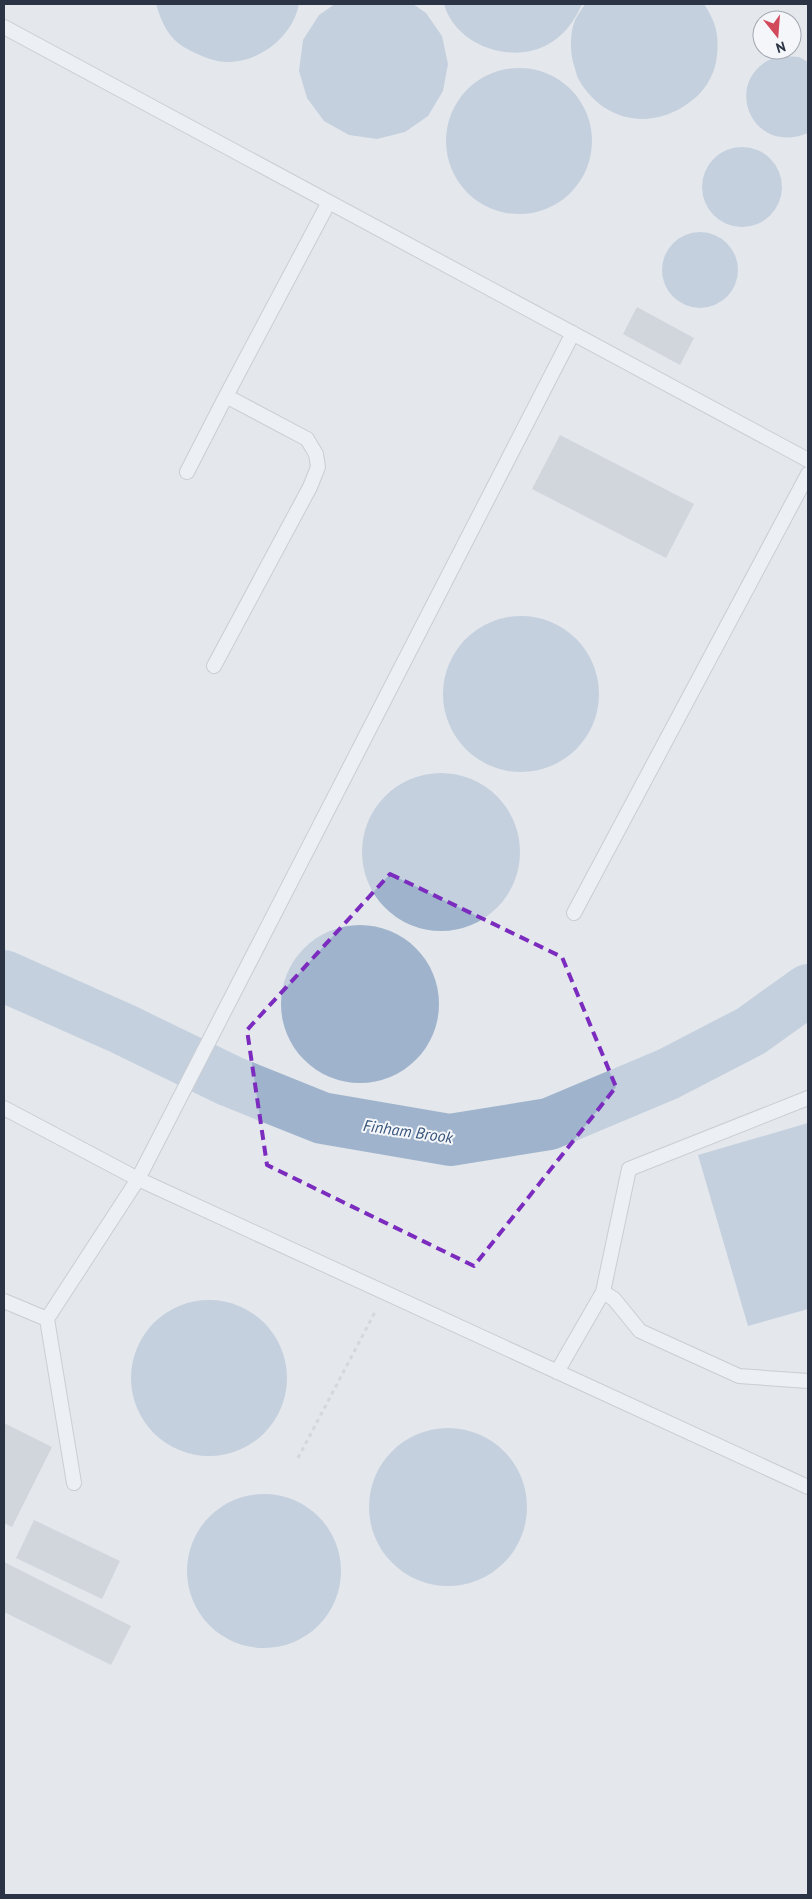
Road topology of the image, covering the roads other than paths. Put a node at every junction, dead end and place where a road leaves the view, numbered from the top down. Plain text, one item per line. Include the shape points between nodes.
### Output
1 (4, 27) edge
2 (329, 202) junction
3 (573, 333) junction
4 (226, 396) junction
5 (808, 460) edge
6 (187, 472) dead end
7 (808, 474) edge
8 (214, 666) dead end
9 (574, 913) dead end
10 (808, 1098) edge
11 (4, 1108) edge
12 (138, 1179) junction
13 (603, 1292) junction
14 (4, 1301) edge
15 (47, 1319) junction
16 (556, 1372) junction
17 (808, 1381) edge
18 (74, 1483) dead end
19 (808, 1487) edge

1 - 2 lane
2 - 3 lane
2 - 4 lane
3 - 5 lane
3 - 12 lane
4 - 6 lane
4 - 8 lane via 307,439 316,454 318,467
7 - 9 lane
10 - 13 lane via 628,1169
11 - 12 lane
12 - 15 lane
12 - 16 lane
13 - 16 lane
13 - 17 lane via 614,1299 640,1331 739,1376
14 - 15 lane
15 - 18 lane
16 - 19 lane

